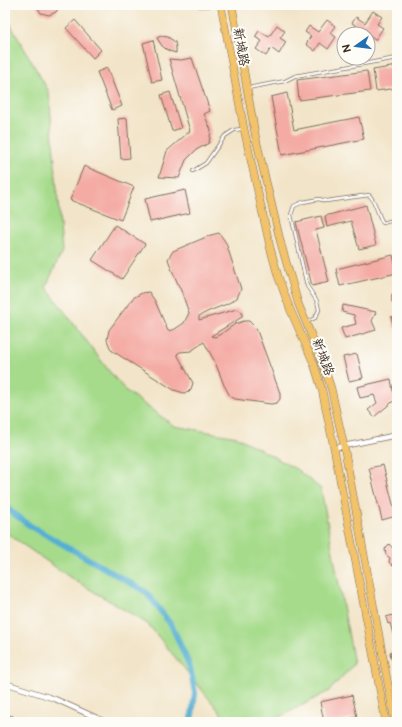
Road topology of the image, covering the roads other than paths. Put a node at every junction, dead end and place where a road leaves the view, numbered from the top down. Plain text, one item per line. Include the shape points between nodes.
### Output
1 (198, 5) edge
2 (221, 5) edge
3 (232, 5) edge
4 (397, 58) edge
5 (247, 88) junction
6 (244, 129) junction
7 (193, 171) dead end
8 (397, 219) edge
9 (307, 322) junction
10 (397, 435) edge
11 (344, 446) junction
12 (334, 448) junction
13 (5, 683) edge
14 (106, 722) edge
15 (386, 722) edge
16 (395, 722) edge

1 - 2 lane
2 - 6 main road, 新城路
3 - 5 main road, 新城路
4 - 5 lane via 295,76 285,81
5 - 9 main road, 新城路 via 256,139 281,244 298,303
6 - 7 lane via 234,130 225,136 206,162
6 - 12 main road, 新城路 via 278,276 314,364
8 - 9 lane via 383,223 378,216 373,198 369,195 326,201 319,199 294,206 291,215 307,286 317,301 319,310 315,318
9 - 11 main road, 新城路 via 331,388
10 - 11 street
11 - 12 street
11 - 16 main road, 新城路
12 - 15 main road, 新城路
13 - 14 street via 55,699

